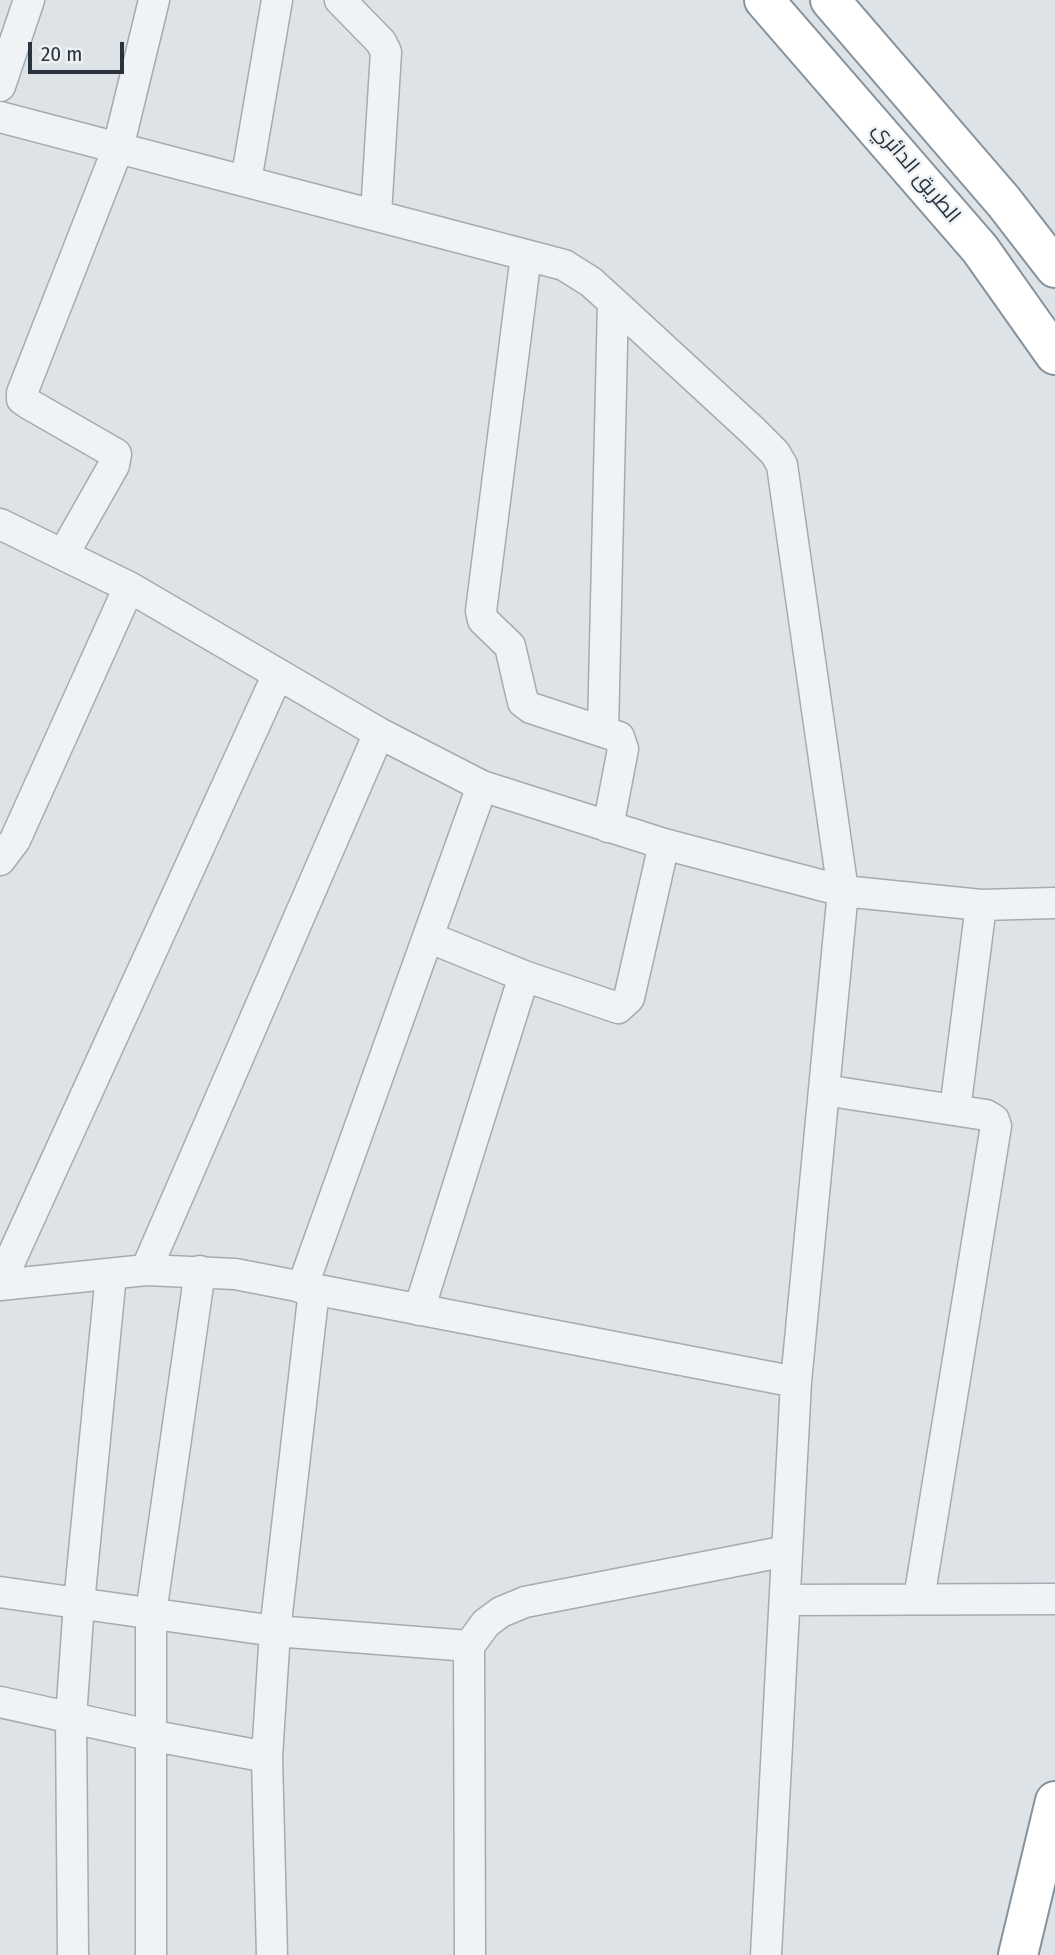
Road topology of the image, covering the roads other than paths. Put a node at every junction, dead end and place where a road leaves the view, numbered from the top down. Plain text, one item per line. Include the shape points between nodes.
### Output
1 (29, 0) edge
2 (154, 0) edge
3 (277, 0) edge
4 (340, 0) edge
5 (764, 0) edge
6 (830, 0) edge
7 (0, 86) edge
8 (3, 123) edge
9 (118, 148) junction
10 (246, 181) junction
11 (376, 214) junction
12 (526, 255) junction
13 (1055, 268) edge
14 (613, 302) junction
15 (1055, 355) edge
16 (0, 524) edge
17 (63, 555) junction
18 (129, 587) junction
19 (278, 674) junction
20 (603, 731) junction
21 (379, 733) junction
22 (482, 786) junction
23 (608, 827) junction
24 (664, 844) junction
25 (0, 860) edge
26 (843, 891) junction
27 (1055, 903) edge
28 (981, 905) junction
29 (428, 937) junction
30 (524, 976) junction
31 (824, 1090) junction
32 (955, 1110) junction
33 (146, 1270) junction
34 (200, 1270) junction
35 (111, 1274) junction
36 (0, 1284) edge
37 (308, 1289) junction
38 (419, 1310) junction
39 (796, 1382) junction
40 (787, 1551) junction
41 (0, 1592) edge
42 (919, 1599) junction
43 (1055, 1599) edge
44 (785, 1600) junction
45 (79, 1603) junction
46 (151, 1613) junction
47 (275, 1631) junction
48 (469, 1646) junction
49 (0, 1702) edge
50 (71, 1718) junction
51 (149, 1735) junction
52 (267, 1757) junction
53 (1055, 1801) edge
54 (73, 1955) edge
55 (151, 1955) edge
56 (272, 1955) edge
57 (470, 1955) edge
58 (766, 1955) edge
59 (1018, 1955) edge

1 - 7 street
2 - 9 street
3 - 10 street
4 - 11 street via 386,52
5 - 15 highway, الطريق الدائري via 980,249
6 - 13 highway
8 - 9 street
9 - 10 street
9 - 17 street via 22,393 29,404 116,454
10 - 11 street
11 - 12 street
12 - 14 street via 564,265
12 - 20 street via 481,611 483,620 510,646 523,702
14 - 20 street
14 - 26 street via 753,431 782,465
16 - 17 street
17 - 18 street
18 - 19 street
18 - 25 street via 15,840
19 - 21 street
19 - 36 street
20 - 23 street via 623,743
21 - 22 street
21 - 33 street
22 - 23 street
22 - 29 street
23 - 24 street
24 - 26 street
24 - 30 street via 625,1004 610,1006
26 - 28 street
26 - 31 street
27 - 28 street
28 - 32 street
29 - 30 street
29 - 37 street
30 - 38 street
31 - 32 street
31 - 39 street
32 - 42 street via 986,1115 996,1126
33 - 34 street
33 - 35 street
34 - 37 street
34 - 46 street
35 - 36 street
35 - 45 street
37 - 38 street
37 - 47 street
38 - 39 street
39 - 40 street
40 - 44 street
40 - 48 street via 525,1602 486,1623
41 - 45 street
42 - 43 street
42 - 44 street
44 - 58 street
45 - 46 street
45 - 50 street
46 - 47 street
46 - 51 street
47 - 48 street
47 - 52 street
48 - 57 street
49 - 50 street
50 - 51 street
50 - 54 street
51 - 52 street
51 - 55 street
52 - 56 street
53 - 59 highway

